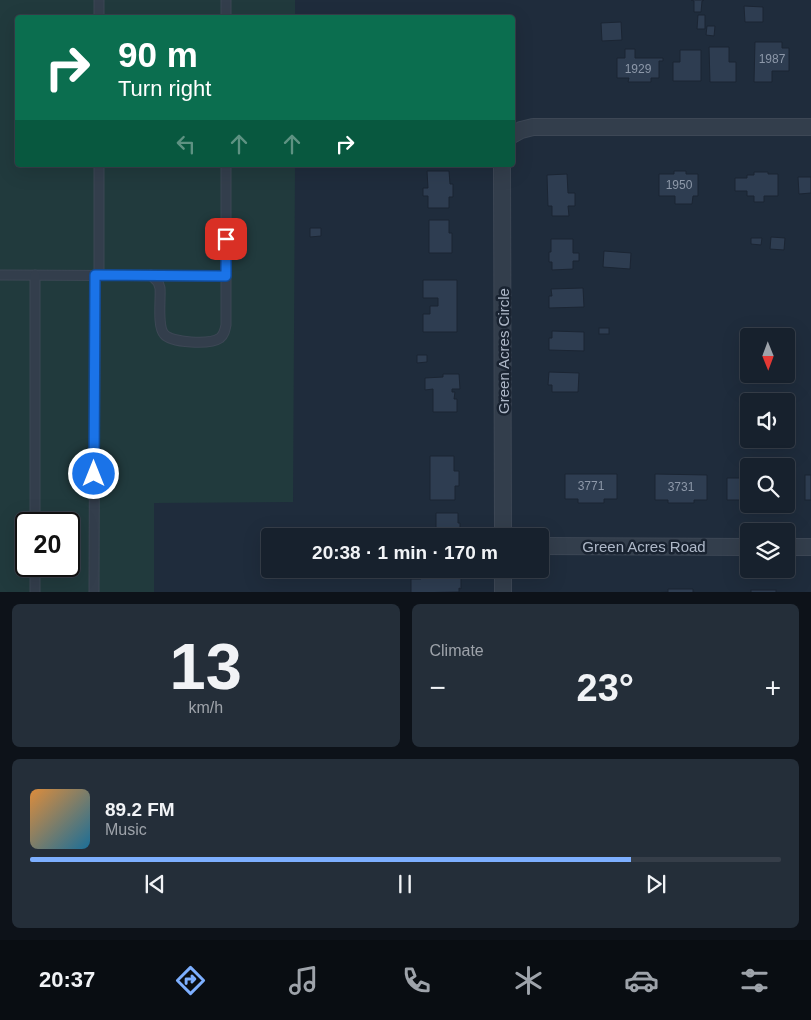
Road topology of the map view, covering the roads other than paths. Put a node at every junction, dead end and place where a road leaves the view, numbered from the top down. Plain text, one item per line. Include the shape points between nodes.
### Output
1 (99, 0) edge
2 (226, 0) edge
3 (99, 15) edge
4 (226, 15) edge
5 (811, 127) edge
6 (515, 133) edge
7 (99, 167) edge
8 (226, 167) edge
9 (502, 167) edge
10 (0, 275) edge
11 (35, 275) junction
12 (97, 275) junction
13 (152, 275) junction
14 (226, 276) junction
15 (35, 512) edge
16 (503, 528) edge
17 (549, 546) edge
18 (740, 547) edge
19 (795, 547) edge
20 (811, 547) edge
21 (35, 577) edge
22 (503, 578) edge
23 (35, 592) edge
24 (94, 592) edge
25 (503, 592) edge

1 - 3 lane
2 - 4 lane
5 - 6 street via 533,127
7 - 12 lane
8 - 14 lane
9 - 16 street, Green Acres Circle
10 - 11 lane
11 - 12 lane
11 - 15 lane
12 - 13 lane
12 - 24 lane
13 - 14 lane
13 - 14 lane via 160,288 163,333 172,340 203,343 213,342 225,332
17 - 18 street, Green Acres Road
19 - 20 street
21 - 23 lane
22 - 25 street

